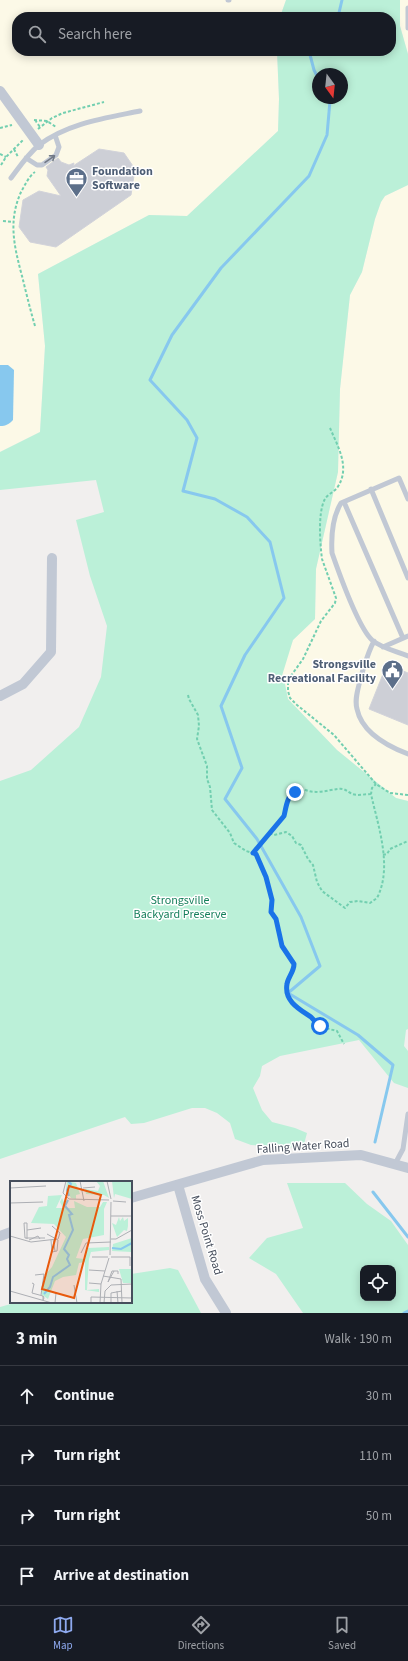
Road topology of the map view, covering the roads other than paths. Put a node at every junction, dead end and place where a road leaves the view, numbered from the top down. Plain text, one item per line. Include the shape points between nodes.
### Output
1 (408, 8) edge
2 (408, 28) edge
3 (0, 91) edge
4 (140, 111) dead end
5 (55, 135) junction
6 (39, 145) junction
7 (26, 158) junction
8 (11, 178) dead end
9 (371, 490) junction
10 (408, 499) edge
11 (344, 502) junction
12 (52, 558) dead end
13 (408, 578) edge
14 (406, 637) edge
15 (374, 642) junction
16 (383, 647) junction
17 (408, 656) edge
18 (0, 696) edge
19 (408, 754) edge
20 (408, 1114) edge
21 (406, 1148) edge
22 (395, 1164) junction
23 (408, 1168) edge
24 (178, 1185) junction
25 (132, 1198) edge
26 (10, 1232) edge
27 (0, 1236) edge
28 (226, 1313) edge

1 - 2 lane
3 - 6 street
4 - 5 lane via 80,125
5 - 6 lane
7 -> 5 lane via 37,165 42,165 56,155 59,147
6 - 7 lane
7 - 8 lane
9 - 10 lane via 399,478
9 - 11 lane
9 - 13 lane
11 - 14 lane
11 - 15 lane via 335,512 332,553 363,628
12 - 18 street via 51,652 23,684
14 - 16 lane
15 - 16 lane
15 - 19 lane via 358,689 357,710 367,729 378,739
16 - 17 lane
20 - 21 lane
21 - 22 lane
22 - 23 street, Falling Water Road
22 - 24 street, Falling Water Road via 361,1155 263,1160
24 - 25 street, Falling Water Road
24 - 28 street, Moss Point Road via 205,1279
26 - 27 street

